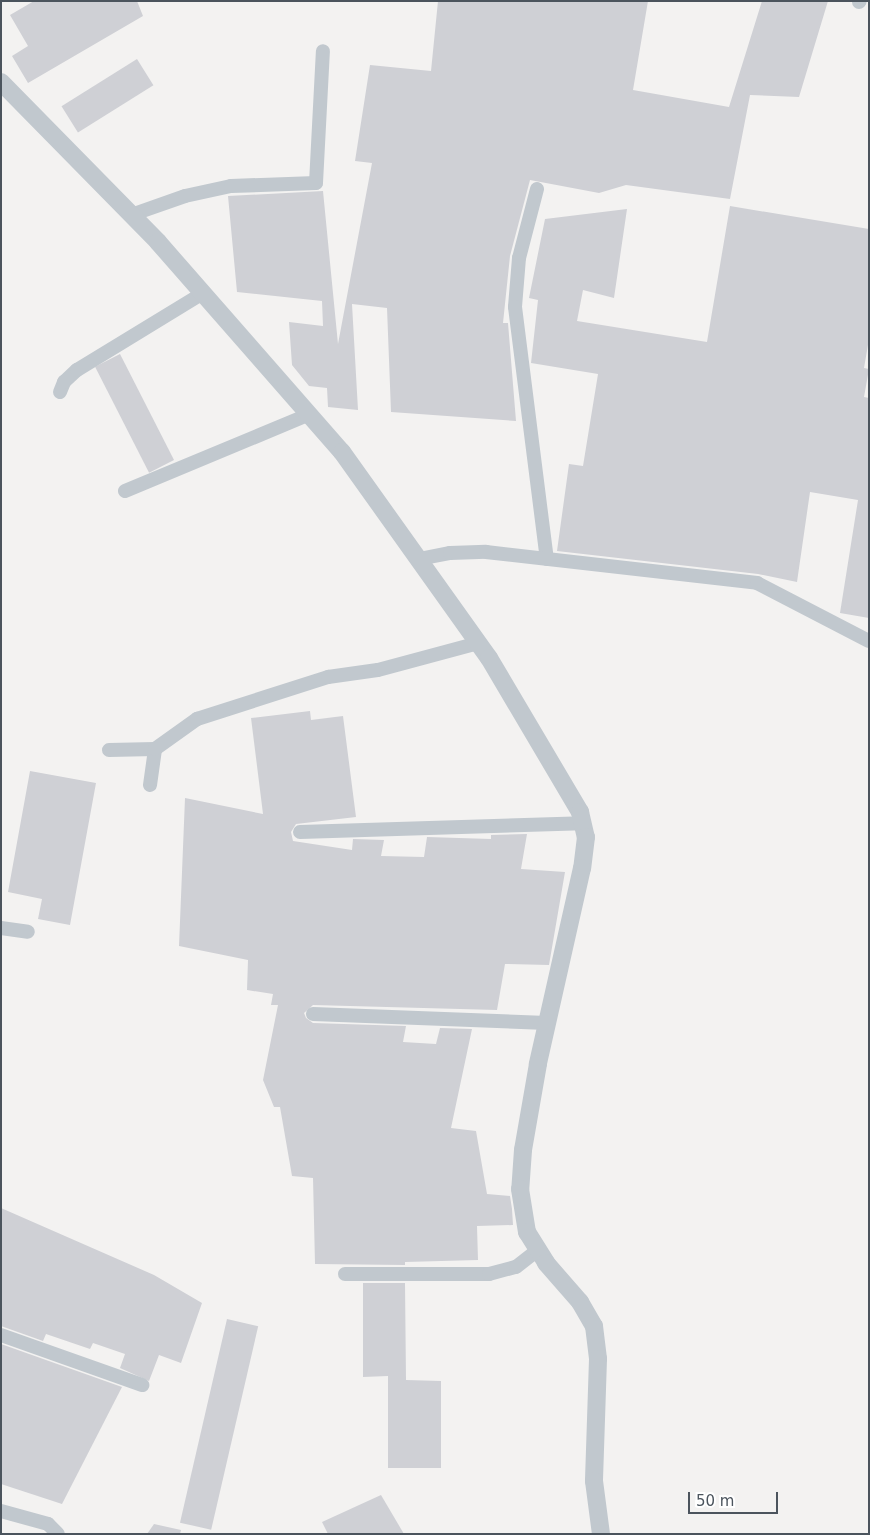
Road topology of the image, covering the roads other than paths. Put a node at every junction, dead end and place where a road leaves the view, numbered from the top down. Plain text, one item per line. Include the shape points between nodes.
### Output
1 (323, 51) dead end
2 (1, 82) edge
3 (537, 189) dead end
4 (131, 215) junction
5 (203, 293) junction
6 (60, 392) dead end
7 (310, 414) junction
8 (126, 490) dead end
9 (419, 559) junction
10 (547, 559) junction
11 (869, 641) edge
12 (478, 643) junction
13 (155, 749) junction
14 (109, 750) dead end
15 (150, 785) dead end
16 (582, 823) junction
17 (300, 832) dead end
18 (1, 928) edge
19 (28, 932) dead end
20 (313, 1014) dead end
21 (547, 1023) junction
22 (538, 1250) junction
23 (345, 1274) dead end
24 (1, 1336) edge
25 (142, 1385) dead end
26 (1, 1511) edge
27 (58, 1534) edge
28 (601, 1534) edge

1 - 4 street via 316,183 231,186 185,196
2 - 4 street
3 - 10 street via 519,258 515,307
4 - 5 street
5 - 6 street via 77,370 64,382
5 - 7 street
7 - 8 street
7 - 9 street via 342,452
9 - 10 street via 450,553 486,552
9 - 12 street
10 - 11 street via 758,583
12 - 13 street via 378,670 328,677 197,718
12 - 16 street via 560,773
13 - 14 street
13 - 15 street
16 - 17 street
16 - 21 street via 586,837 582,868
18 - 19 street
20 - 21 street
21 - 22 street via 523,1150 520,1189 527,1232
22 - 23 street via 516,1267 489,1274
22 - 28 street via 580,1302 594,1326 598,1359 594,1481
24 - 25 street
26 - 27 street via 48,1524

